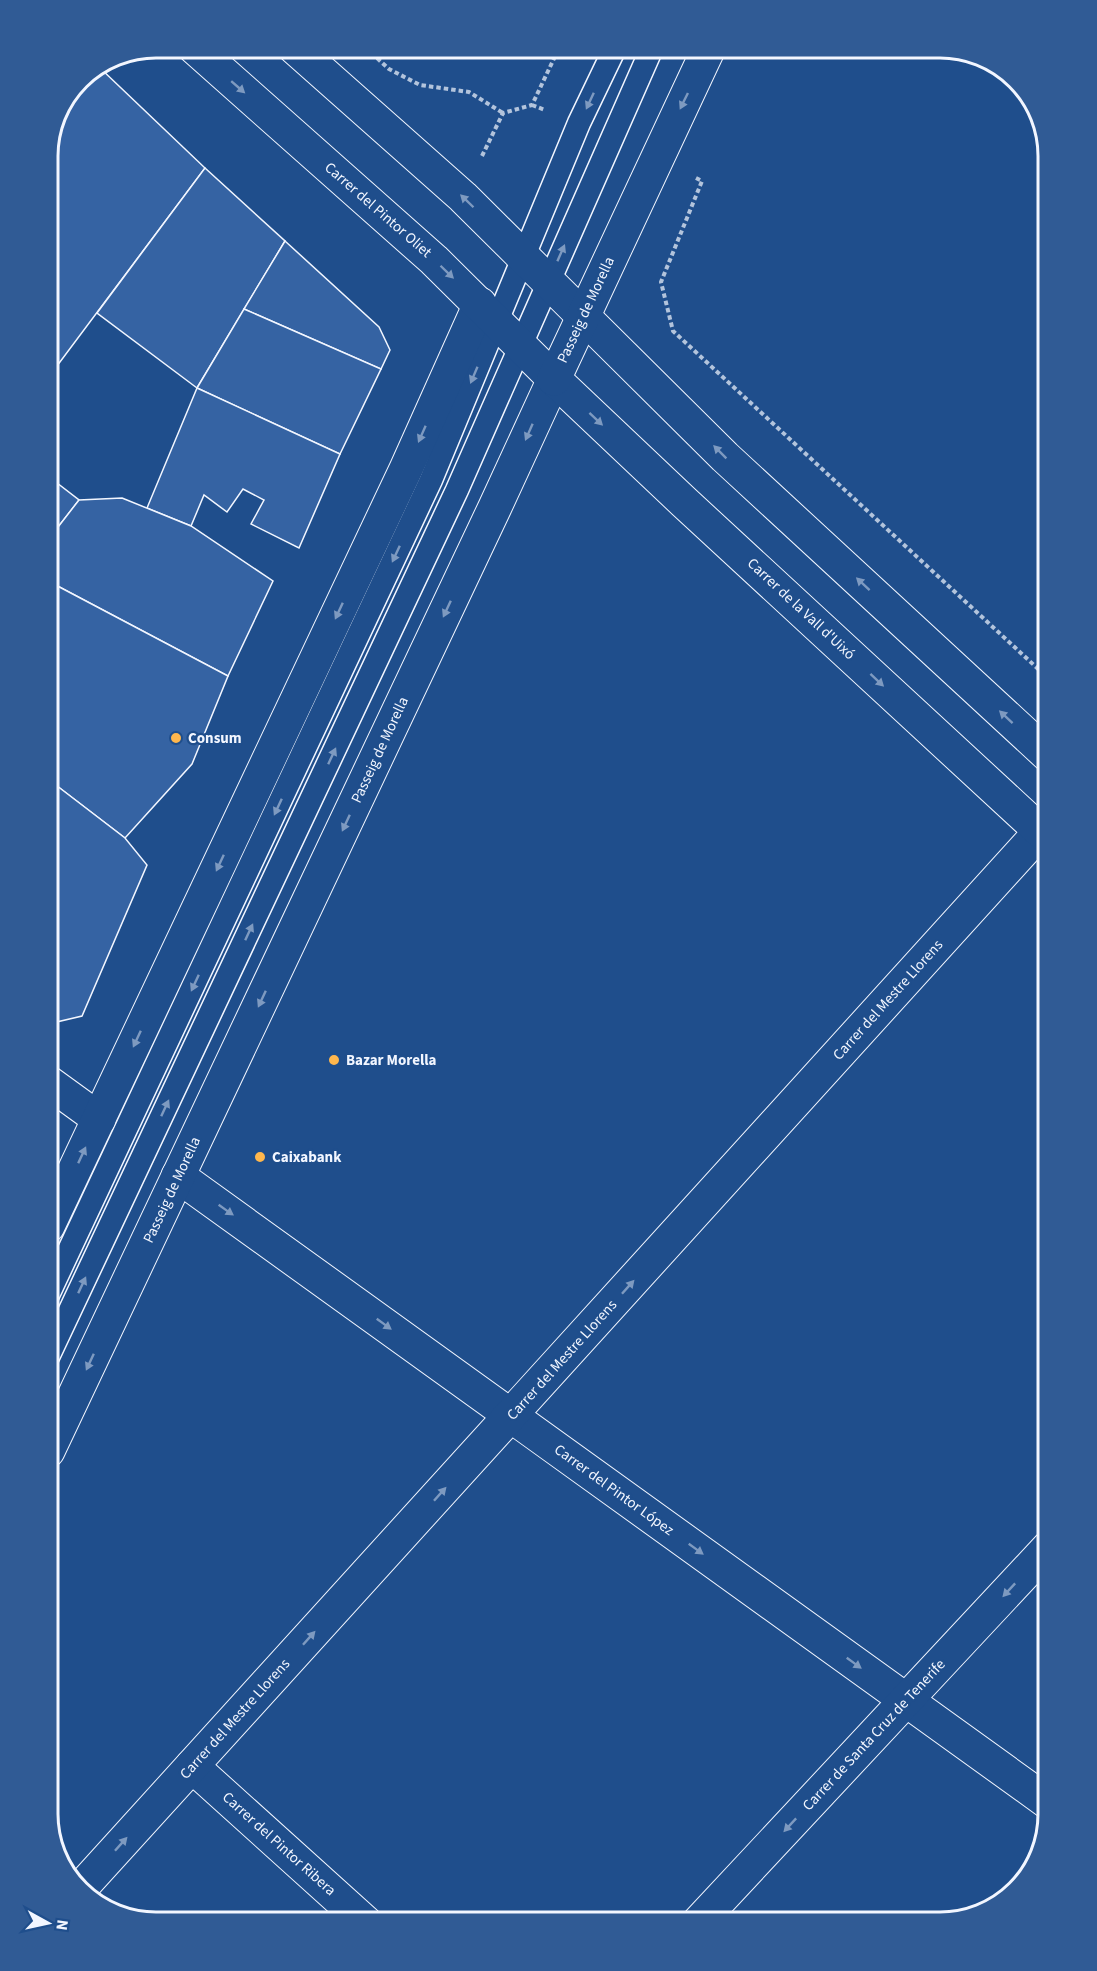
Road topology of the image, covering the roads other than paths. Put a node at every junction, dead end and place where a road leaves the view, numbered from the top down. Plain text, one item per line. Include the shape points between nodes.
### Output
1 (206, 58) edge
2 (306, 58) edge
3 (610, 59) edge
4 (647, 59) edge
5 (704, 59) edge
6 (524, 256) junction
7 (549, 280) junction
8 (488, 313) junction
9 (584, 315) junction
10 (520, 345) junction
11 (554, 378) junction
12 (1038, 746) edge
13 (1038, 828) edge
14 (1038, 843) edge
15 (58, 1090) edge
16 (99, 1119) junction
17 (178, 1176) junction
18 (58, 1204) edge
19 (58, 1273) edge
20 (58, 1335) edge
21 (511, 1416) junction
22 (58, 1429) edge
23 (1038, 1559) edge
24 (906, 1700) junction
25 (192, 1766) junction
26 (1038, 1795) edge
27 (86, 1883) edge
28 (354, 1912) edge
29 (708, 1912) edge

1 -> 8 street, Carrer del Pintor Oliet via 434,260
6 -> 2 street
3 -> 6 lane
7 -> 4 lane
5 -> 9 street, Passeig de Morella
6 - 7 street
6 - 8 lane
7 - 9 street
7 - 10 lane
8 - 10 street, Carrer del Pintor Oliet
8 -> 16 street via 406,469
8 -> 19 lane via 431,480
9 - 11 street, Passeig de Morella
12 -> 9 street via 725,457
10 - 11 street, Carrer del Pintor Oliet
20 -> 10 lane via 457,490
11 -> 13 street, Carrer de la Vall d'Uixó
11 -> 17 street, Passeig de Morella
21 -> 14 street, Carrer del Mestre Llorens
15 - 16 street
18 -> 16 street
17 -> 21 street, Carrer del Pintor López
17 -> 22 street, Passeig de Morella
21 -> 24 street, Carrer del Pintor López
25 -> 21 street, Carrer del Mestre Llorens
23 -> 24 street, Carrer de Santa Cruz de Tenerife
24 - 26 street, Carrer del Pintor López
24 -> 29 street, Carrer de Santa Cruz de Tenerife
27 -> 25 street, Carrer del Mestre Llorens
25 - 28 street, Carrer del Pintor Ribera

